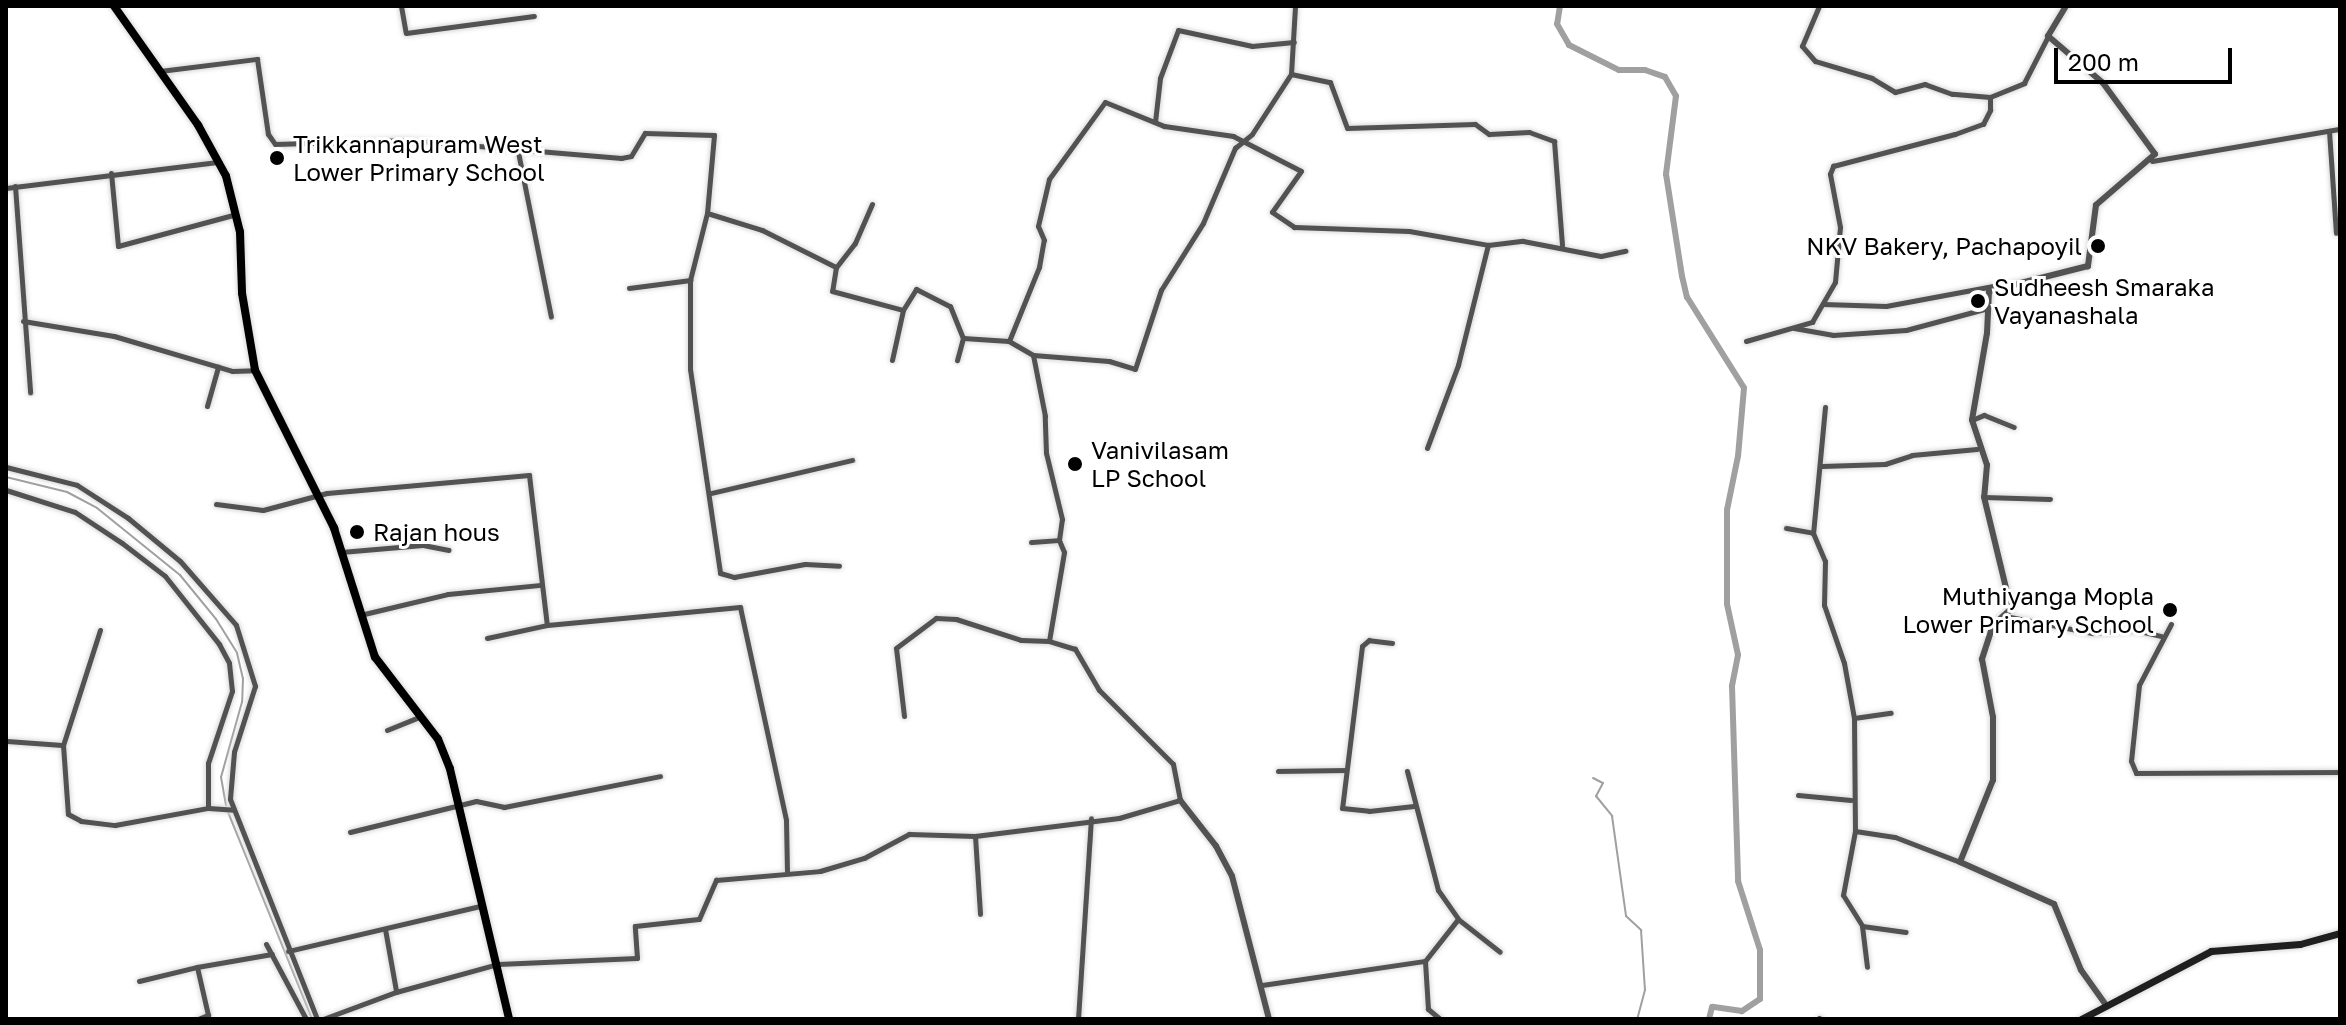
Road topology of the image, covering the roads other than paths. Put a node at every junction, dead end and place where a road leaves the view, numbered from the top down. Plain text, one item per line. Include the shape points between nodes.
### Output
1 (114, 6) edge
2 (401, 6) edge
3 (1295, 6) edge
4 (1819, 6) edge
5 (2066, 6) edge
6 (534, 16) dead end
7 (2048, 36) junction
8 (1294, 42) junction
9 (159, 71) junction
10 (1291, 74) junction
11 (1990, 97) junction
12 (1155, 122) junction
13 (2340, 129) edge
14 (2329, 131) junction
15 (1244, 140) junction
16 (517, 147) junction
17 (2152, 161) junction
18 (219, 162) junction
19 (111, 173) junction
20 (15, 186) junction
21 (6, 188) edge
22 (872, 204) dead end
23 (707, 213) junction
24 (233, 215) junction
25 (2336, 233) dead end
26 (1488, 245) junction
27 (1562, 246) junction
28 (1625, 251) dead end
29 (836, 267) junction
30 (690, 280) junction
31 (1993, 286) junction
32 (629, 288) dead end
33 (1823, 304) junction
34 (1989, 308) junction
35 (903, 310) junction
36 (551, 317) dead end
37 (23, 321) junction
38 (1793, 328) junction
39 (963, 338) junction
40 (1009, 341) junction
41 (1746, 341) dead end
42 (1033, 355) junction
43 (892, 360) dead end
44 (957, 360) dead end
45 (218, 367) junction
46 (255, 370) junction
47 (30, 392) dead end
48 (207, 406) dead end
49 (1825, 407) dead end
50 (1972, 420) junction
51 (2014, 427) dead end
52 (1427, 448) dead end
53 (1977, 449) junction
54 (852, 460) dead end
55 (1822, 466) junction
56 (6, 467) edge
57 (6, 490) edge
58 (711, 493) junction
59 (320, 497) junction
60 (1984, 497) junction
61 (2050, 499) dead end
62 (216, 504) dead end
63 (1786, 528) dead end
64 (1813, 533) junction
65 (1059, 540) junction
66 (1031, 542) dead end
67 (449, 550) dead end
68 (341, 552) junction
69 (839, 566) dead end
70 (539, 585) junction
71 (360, 615) junction
72 (2005, 616) junction
73 (2171, 624) dead end
74 (547, 625) junction
75 (100, 630) dead end
76 (2161, 636) junction
77 (487, 638) dead end
78 (1049, 641) junction
79 (1392, 643) dead end
80 (1891, 713) dead end
81 (904, 716) dead end
82 (420, 717) junction
83 (1854, 718) junction
84 (387, 730) dead end
85 (6, 741) edge
86 (63, 745) junction
87 (1345, 770) junction
88 (1278, 771) dead end
89 (1407, 771) dead end
90 (2340, 772) edge
91 (660, 776) dead end
92 (1798, 795) dead end
93 (1180, 800) junction
94 (1851, 800) junction
95 (455, 805) junction
96 (1414, 806) junction
97 (208, 808) junction
98 (232, 810) junction
99 (1091, 818) junction
100 (1855, 831) junction
101 (350, 832) dead end
102 (975, 836) junction
103 (1960, 862) junction
104 (787, 871) junction
105 (480, 906) junction
106 (980, 914) dead end
107 (1458, 919) junction
108 (1862, 926) junction
109 (385, 929) junction
110 (1906, 932) dead end
111 (2340, 933) edge
112 (266, 944) dead end
113 (288, 951) junction
114 (1500, 952) dead end
115 (272, 954) junction
116 (1425, 961) junction
117 (498, 964) junction
118 (197, 967) junction
119 (1867, 967) dead end
120 (139, 981) dead end
121 (1262, 985) junction
122 (396, 992) junction
123 (2106, 1005) junction
124 (198, 1019) edge
125 (306, 1019) edge
126 (317, 1019) edge
127 (323, 1019) edge
128 (509, 1019) edge
129 (1078, 1019) edge
130 (1268, 1019) edge
131 (1440, 1019) edge
132 (2081, 1019) edge

1 - 9 main road
2 - 6 street via 406,33
3 - 8 street
4 - 11 street via 1802,46 1815,61 1872,78 1895,92 1925,84 1952,94
5 - 7 street
7 - 11 street via 2024,83
7 - 17 street via 2103,83 2152,146
8 - 10 street
8 - 12 street via 1252,46 1178,30 1160,78
9 - 16 street via 257,59 268,134 275,144 407,140
9 - 18 main road
10 - 15 street
10 - 27 street via 1330,82 1347,128 1475,124 1489,134 1529,132 1554,141
11 - 33 street via 1983,124 1833,166 1839,259
12 - 15 street
12 - 40 street via 1105,102 1049,179 1038,226 1044,240 1039,267
13 - 14 street
14 - 17 street
14 - 25 street
15 - 26 street via 1301,171 1272,212 1294,227 1409,231
15 - 42 street via 1235,148 1203,223 1161,290 1135,369 1109,361
16 - 23 street via 621,158 631,156 645,133 714,135
16 - 36 street
17 - 31 street via 2096,205 2088,266
18 - 19 street
18 - 24 main road via 233,198
19 - 20 street
19 - 24 street via 118,246
20 - 21 street
20 - 37 street
22 - 29 street via 855,243
23 - 29 street via 775,235
23 - 30 street
24 - 46 main road via 240,232 242,293
26 - 27 street via 1523,241
26 - 52 street via 1458,365 1438,430
27 - 28 street via 1601,256
29 - 35 street via 832,291
30 - 32 street
30 - 58 street via 690,369
31 - 33 street via 1886,306
31 - 34 street
33 - 38 street via 1812,322
34 - 38 street via 1906,330 1833,335
34 - 50 street
35 - 39 street via 916,289 936,296 950,306
35 - 43 street
37 - 45 street via 114,336
37 - 47 street
38 - 41 street
39 - 40 street
39 - 44 street
40 - 42 street
42 - 65 street via 1046,453 1062,519
45 - 46 street
45 - 48 street
46 - 59 main road
49 - 55 street
50 - 51 street via 1984,415
50 - 53 street
53 - 55 street via 1912,455 1885,464
53 - 60 street via 1987,465
54 - 58 street
55 - 64 street
56 - 98 street via 77,485 128,518 180,561 236,625 255,686 229,782
57 - 97 street via 75,512 122,543 165,576 219,644 229,663 232,691 208,763
58 - 69 street via 720,573 734,577 805,564
59 - 62 street via 263,510
59 - 68 main road
59 - 70 street via 529,475
60 - 61 street
60 - 72 street via 2011,596
63 - 64 street
64 - 83 street via 1825,561 1824,605 1844,663
65 - 66 street
65 - 78 street via 1064,552
67 - 68 street via 423,545
68 - 71 main road
70 - 71 street via 448,594
70 - 74 street
71 - 82 main road via 387,678
72 - 76 street via 2092,633 2135,630
72 - 103 street via 1989,632 1982,659 1993,717 1993,780
73 - 76 street
74 - 77 street
74 - 104 street via 740,607 781,790
75 - 86 street
76 - 90 street via 2139,685 2131,761 2136,773
78 - 81 street via 1021,640 956,619 936,618 896,648
78 - 93 street via 1075,649 1099,690 1173,764
79 - 87 street via 1369,640 1362,646
80 - 83 street
82 - 84 street
82 - 95 main road via 438,739 450,769
83 - 94 street
85 - 86 street
86 - 97 street via 64,803 81,821 115,825
87 - 88 street
87 - 96 street via 1343,811
89 - 96 street
91 - 95 street via 504,807 476,801
92 - 94 street
93 - 99 street via 1119,818
93 - 121 street via 1232,876
94 - 100 street
95 - 101 street
95 - 105 main road via 474,863
96 - 107 street via 1438,890
97 - 98 street
98 - 113 street
99 - 102 street
99 - 129 street
100 - 103 street via 1895,837
100 - 108 street via 1843,895
102 - 104 street via 909,834 864,858 820,871
102 - 106 street
103 - 123 street via 2054,904 2081,970
104 - 117 street via 716,880 699,919 635,926 637,958
105 - 109 street
105 - 117 main road
107 - 114 street
107 - 116 street
108 - 110 street
108 - 119 street
109 - 113 street
109 - 122 street
111 - 123 main road via 2300,944 2224,947
112 - 115 street
113 - 126 street
115 - 118 street
115 - 125 street
116 - 121 street
116 - 131 street via 1428,1009
117 - 122 street
117 - 128 main road
118 - 120 street
118 - 124 street via 208,1015
121 - 130 street
122 - 127 street
123 - 132 main road

